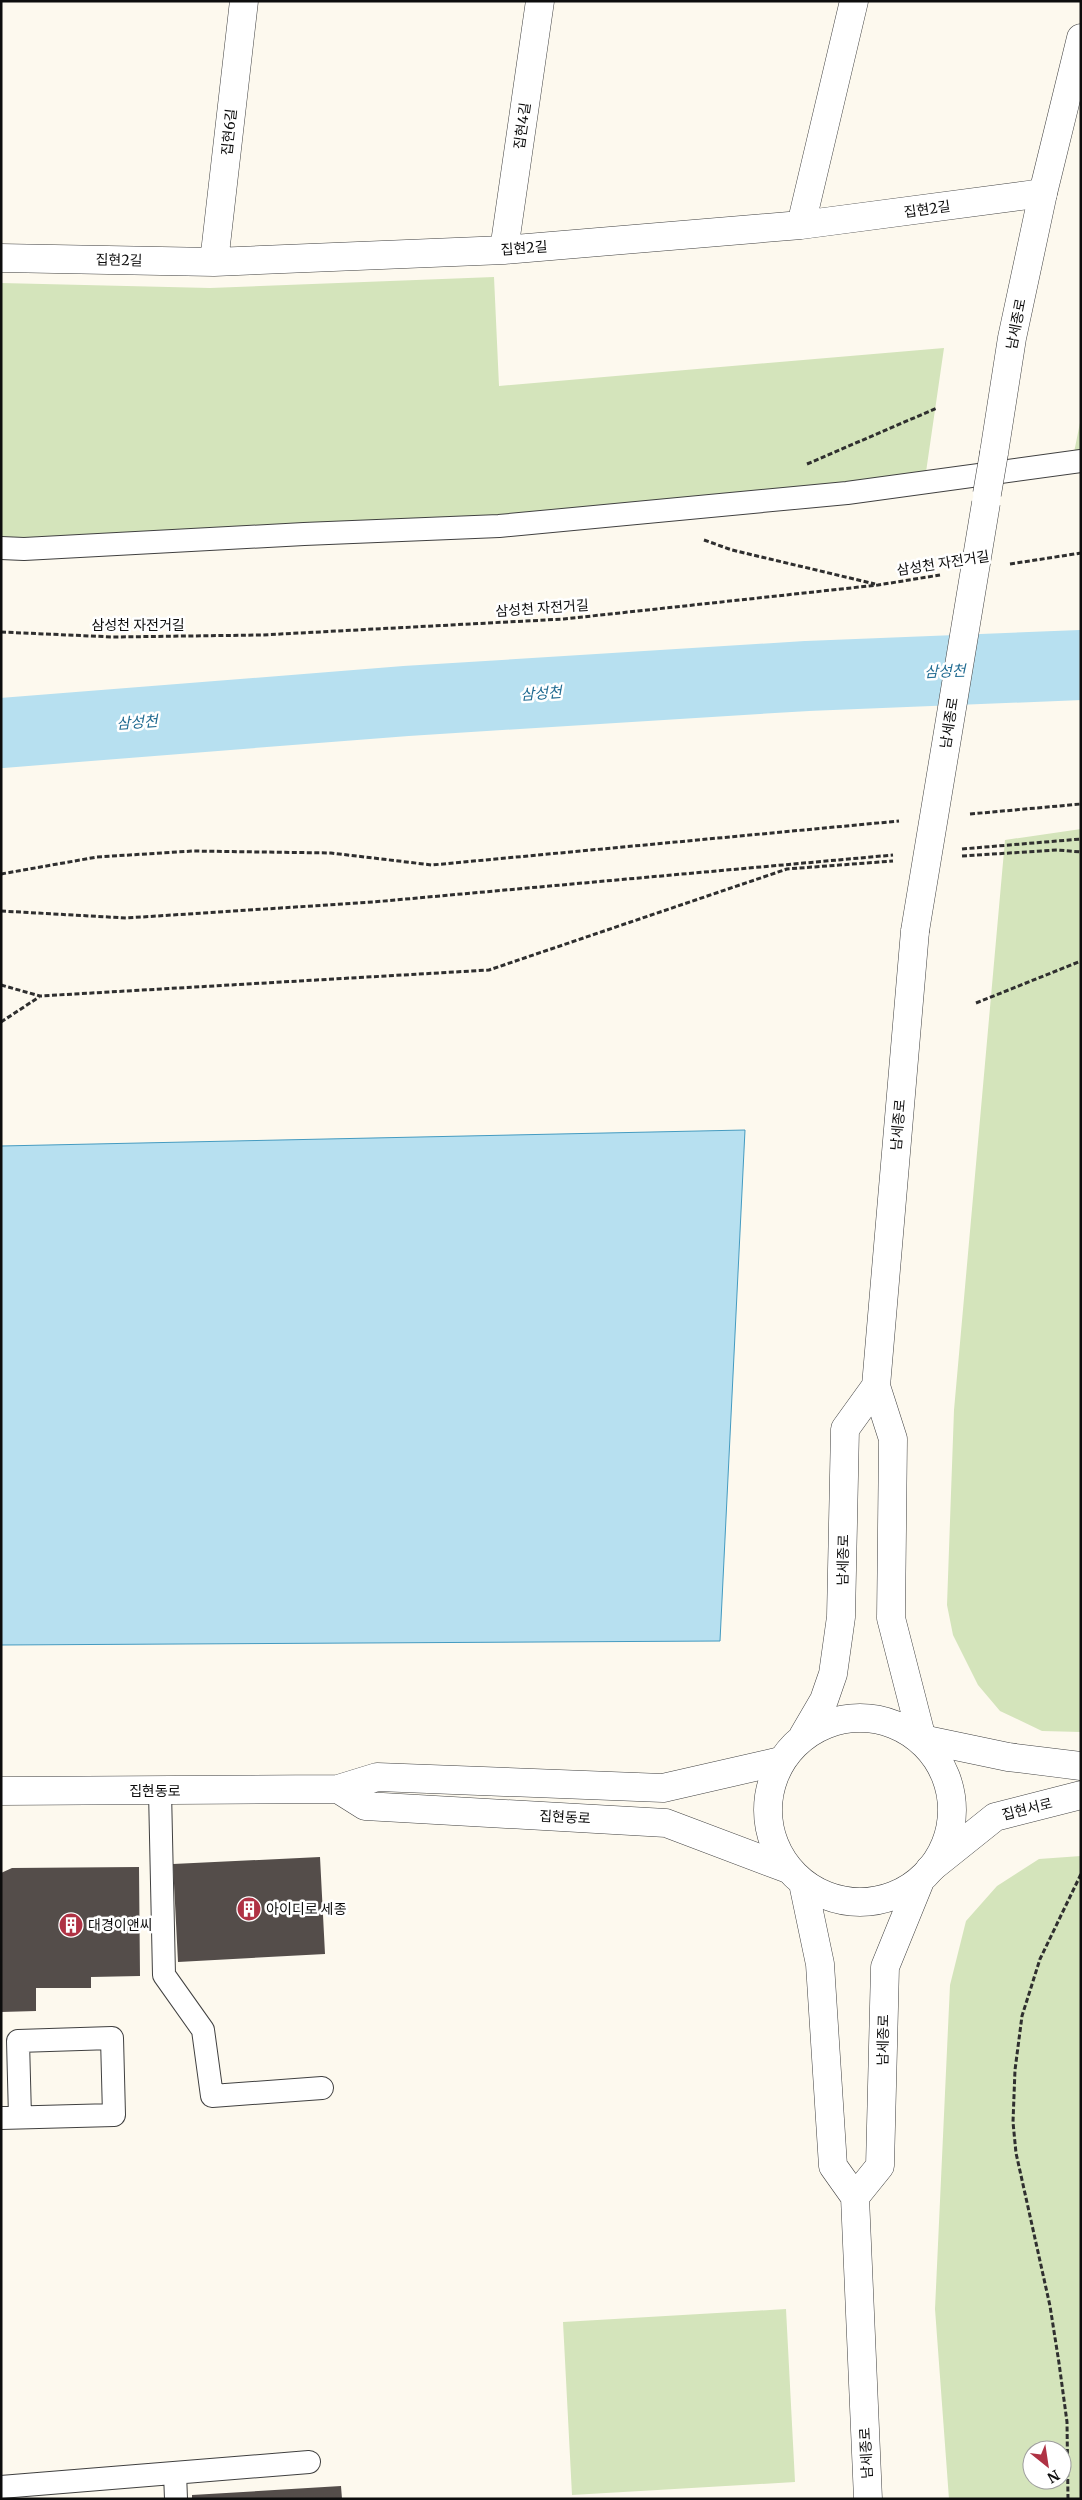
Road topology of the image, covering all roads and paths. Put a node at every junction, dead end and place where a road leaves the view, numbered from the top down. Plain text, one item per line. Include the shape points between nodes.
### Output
1 (244, 1) edge
2 (540, 1) edge
3 (854, 1) edge
4 (1081, 38) edge
5 (1043, 193) junction
6 (801, 225) junction
7 (504, 250) junction
8 (1, 258) edge
9 (214, 262) junction
10 (937, 408) dead end
11 (1081, 462) edge
12 (800, 466) dead end
13 (695, 537) dead end
14 (1, 548) edge
15 (1081, 552) edge
16 (1004, 565) dead end
17 (946, 574) dead end
18 (878, 585) junction
19 (1, 632) edge
20 (1081, 804) edge
21 (965, 815) dead end
22 (907, 820) dead end
23 (1081, 839) edge
24 (954, 850) dead end
25 (1081, 852) edge
26 (896, 855) dead end
27 (961, 856) dead end
28 (903, 860) dead end
29 (1, 874) edge
30 (1, 911) edge
31 (1081, 961) edge
32 (1, 984) edge
33 (40, 996) junction
34 (976, 1003) dead end
35 (1, 1022) edge
36 (876, 1386) junction
37 (803, 1736) junction
38 (922, 1740) junction
39 (781, 1761) junction
40 (1081, 1766) edge
41 (338, 1789) junction
42 (1, 1791) edge
43 (160, 1791) junction
44 (1081, 1795) edge
45 (1081, 1874) edge
46 (925, 1875) junction
47 (795, 1876) junction
48 (322, 2088) dead end
49 (11, 2117) edge
50 (855, 2196) junction
51 (309, 2462) dead end
52 (175, 2473) junction
53 (1, 2487) edge
54 (176, 2499) edge
55 (868, 2499) edge
56 (1068, 2499) edge

1 - 9 street, 집현6길
2 - 7 street, 집현4길
3 - 6 street
4 - 5 street, 남세종로
5 - 6 street, 집현2길
5 - 36 street, 남세종로, bridge via 1012,338 915,931
6 - 7 street, 집현2길
7 - 9 street, 집현2길
8 - 9 street, 집현2길
10 - 12 path
11 - 14 lane via 847,493 499,526
13 - 18 path via 732,550
15 - 16 path, 삼성천 자전거길
17 - 18 path, 삼성천 자전거길
18 - 19 path, 삼성천 자전거길 via 564,619 271,635 113,637
20 - 21 path
22 - 29 path via 432,865 331,853 193,851 97,857
23 - 24 path
25 - 27 path via 1057,850
26 - 30 path via 353,904 126,918
28 - 33 path via 787,868 489,970
31 - 34 path
32 - 33 path
33 - 35 path
36 - 37 street, 남세종로 via 845,1429 841,1617 833,1674 824,1700
36 - 38 street, 남세종로 via 893,1439 891,1618
37 - 38 street via 831,1721 863,1716 895,1722
37 - 39 street
38 - 40 street via 1008,1757
38 - 46 street via 942,1764 952,1794 952,1826 941,1856
39 - 41 street, 집현동로 via 663,1788 377,1777
39 - 47 street via 769,1790 767,1811 777,1851
41 - 43 street, 집현동로
41 - 47 street, 집현동로 via 365,1806 666,1823
42 - 43 street, 집현동로
43 - 48 lane via 164,1975 203,2030 212,2096
44 - 46 street, 집현서로 via 995,1817
45 - 56 path via 1040,1959 1022,2016 1013,2122 1016,2153 1050,2306 1059,2363 1067,2422
46 - 47 street, 집현동로 via 902,1892 883,1900 862,1902 821,1894
46 - 50 street, 남세종로 via 885,1967 880,2166
47 - 50 street via 820,1964 833,2166
49 - 49 lane via 114,2116 112,2038 18,2041
50 - 55 street, 남세종로
51 - 52 lane
52 - 53 lane
52 - 54 lane

